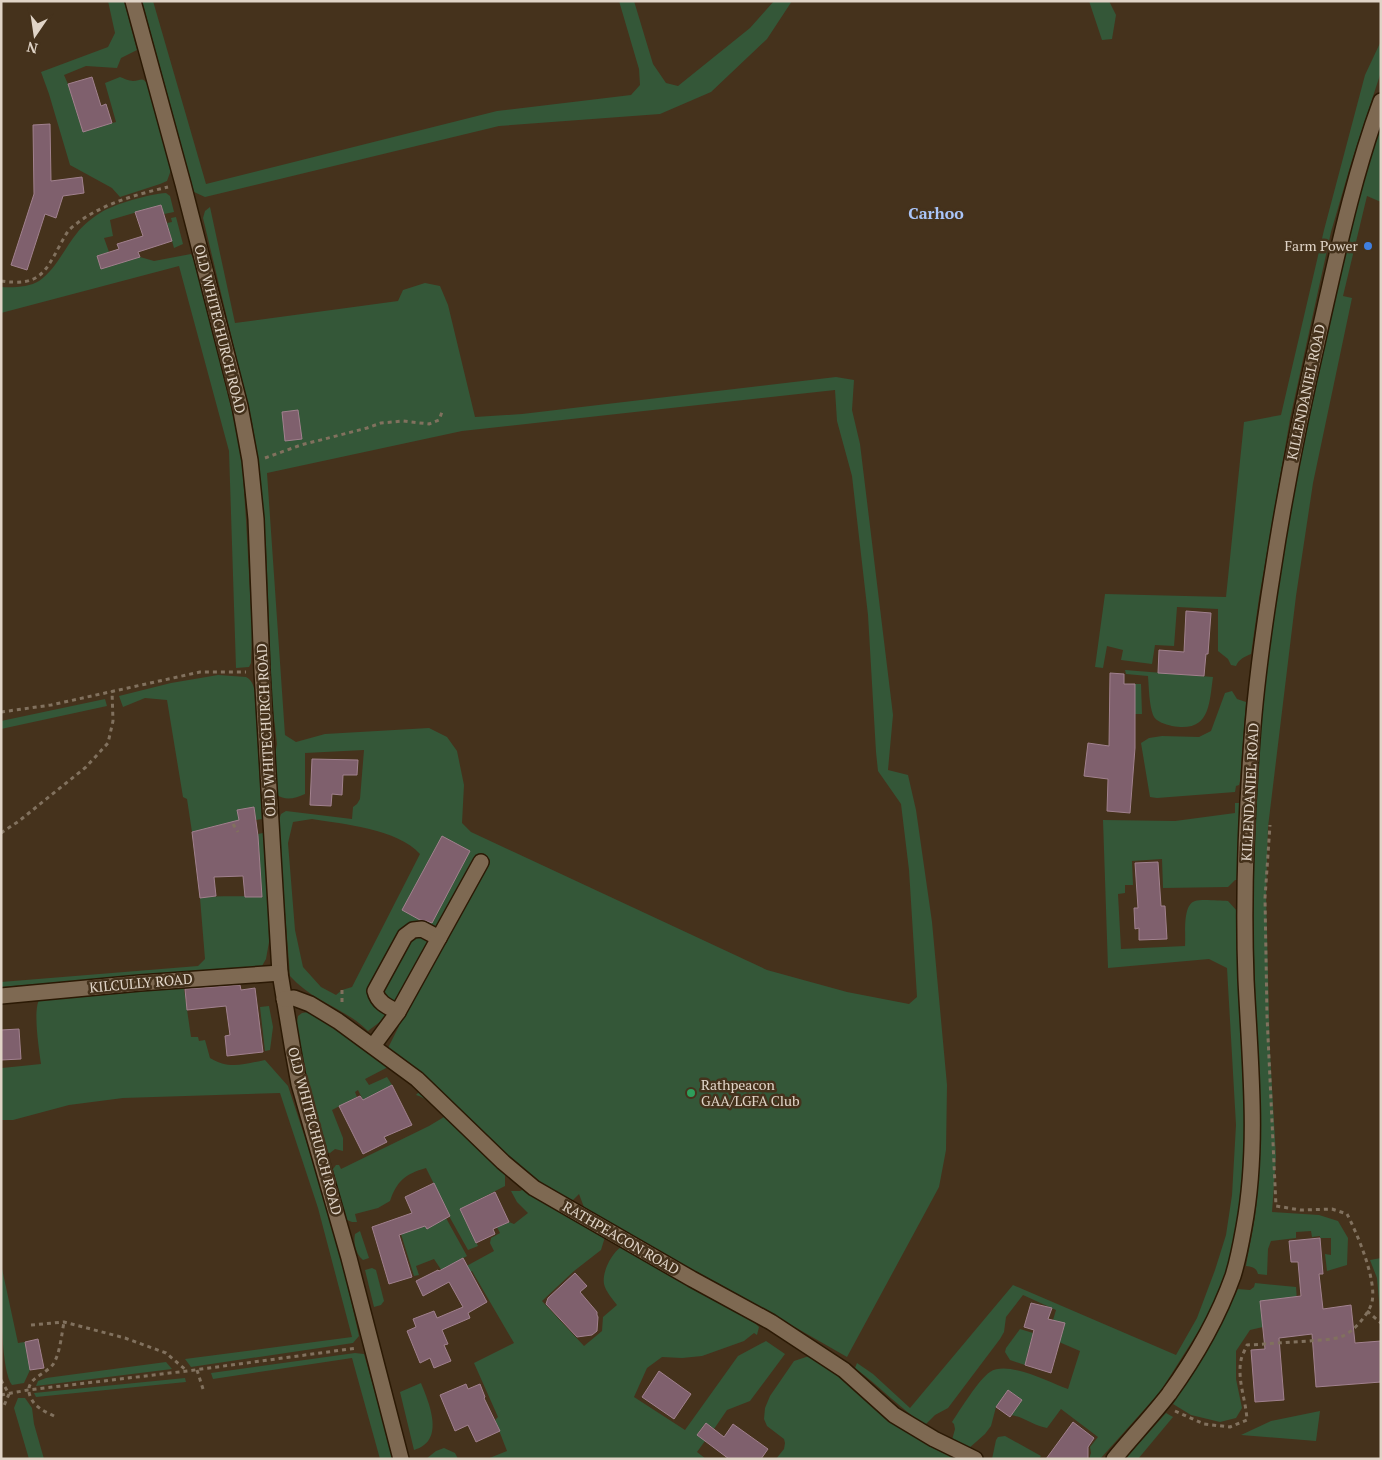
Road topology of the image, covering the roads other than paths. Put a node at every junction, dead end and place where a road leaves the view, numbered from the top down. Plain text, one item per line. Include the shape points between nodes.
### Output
1 (133, 1) edge
2 (1381, 101) edge
3 (481, 862) dead end
4 (440, 938) junction
5 (280, 973) junction
6 (1, 996) edge
7 (284, 999) junction
8 (398, 1012) junction
9 (373, 1046) junction
10 (401, 1459) edge
11 (975, 1459) edge
12 (1114, 1459) edge

1 - 5 street, OLD WHITECHURCH ROAD via 235,387 250,460 256,519
2 - 12 street, KILLENDANIEL ROAD via 1347,209 1309,376 1278,535 1256,684 1246,853 1251,1179 1240,1250 1234,1273 1208,1333 1170,1392
3 - 4 street
4 - 8 street
4 - 8 street via 422,929 413,930 405,936 375,991 381,1003
5 - 6 street, KILCULLY ROAD
5 - 7 street, OLD WHITECHURCH ROAD
7 - 9 street, RATHPEACON ROAD via 294,998 310,1004
7 - 10 street, OLD WHITECHURCH ROAD via 299,1084 350,1258
8 - 9 street
9 - 11 street, RATHPEACON ROAD via 423,1084 534,1188 771,1322 844,1370 894,1415

